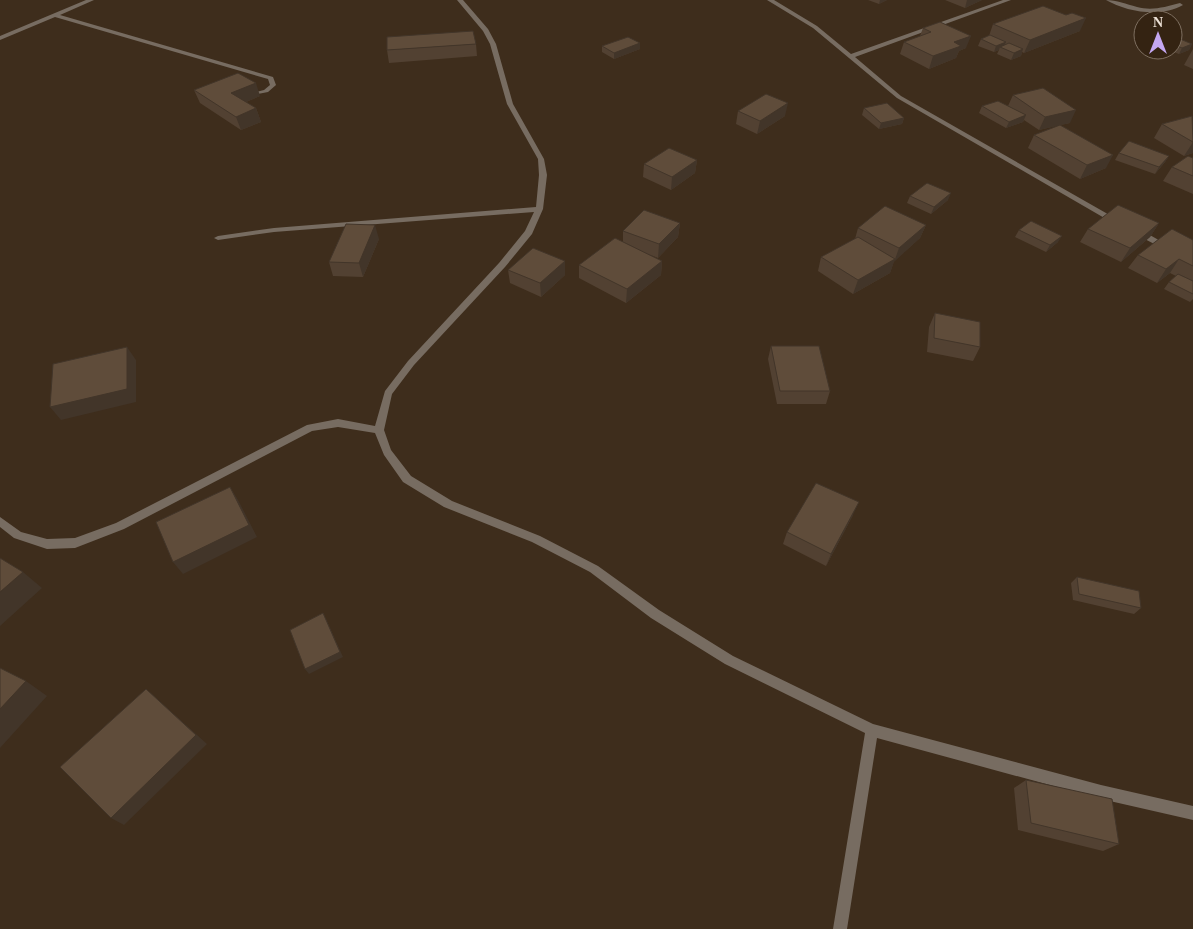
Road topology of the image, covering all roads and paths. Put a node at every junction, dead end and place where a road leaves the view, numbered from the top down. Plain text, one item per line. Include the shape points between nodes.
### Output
1 (91, 0) edge
2 (460, 0) edge
3 (770, 0) edge
4 (1008, 0) edge
5 (1108, 0) edge
6 (1180, 5) dead end
7 (55, 15) junction
8 (0, 38) edge
9 (852, 56) junction
10 (254, 94) edge
11 (539, 208) junction
12 (1126, 226) edge
13 (1134, 230) edge
14 (218, 238) dead end
15 (1177, 252) edge
16 (379, 430) junction
17 (0, 521) edge
18 (872, 730) junction
19 (1193, 813) edge
20 (840, 929) edge

1 - 7 street
2 - 11 street via 486,30 510,104 541,158 543,175
3 - 9 street via 814,27
4 - 9 street
5 - 6 street via 1157,12
7 - 8 street
7 - 10 street via 271,78 273,85
9 - 12 street via 899,97
11 - 14 street via 274,230
11 - 16 street via 529,232 410,363 388,393
13 - 15 street
16 - 17 street via 338,423 310,428 120,526 75,543 48,544 18,535
16 - 18 street via 387,452 407,479 423,489 448,504 536,540 594,569 655,614 730,660
18 - 19 street via 1101,792
18 - 20 street

